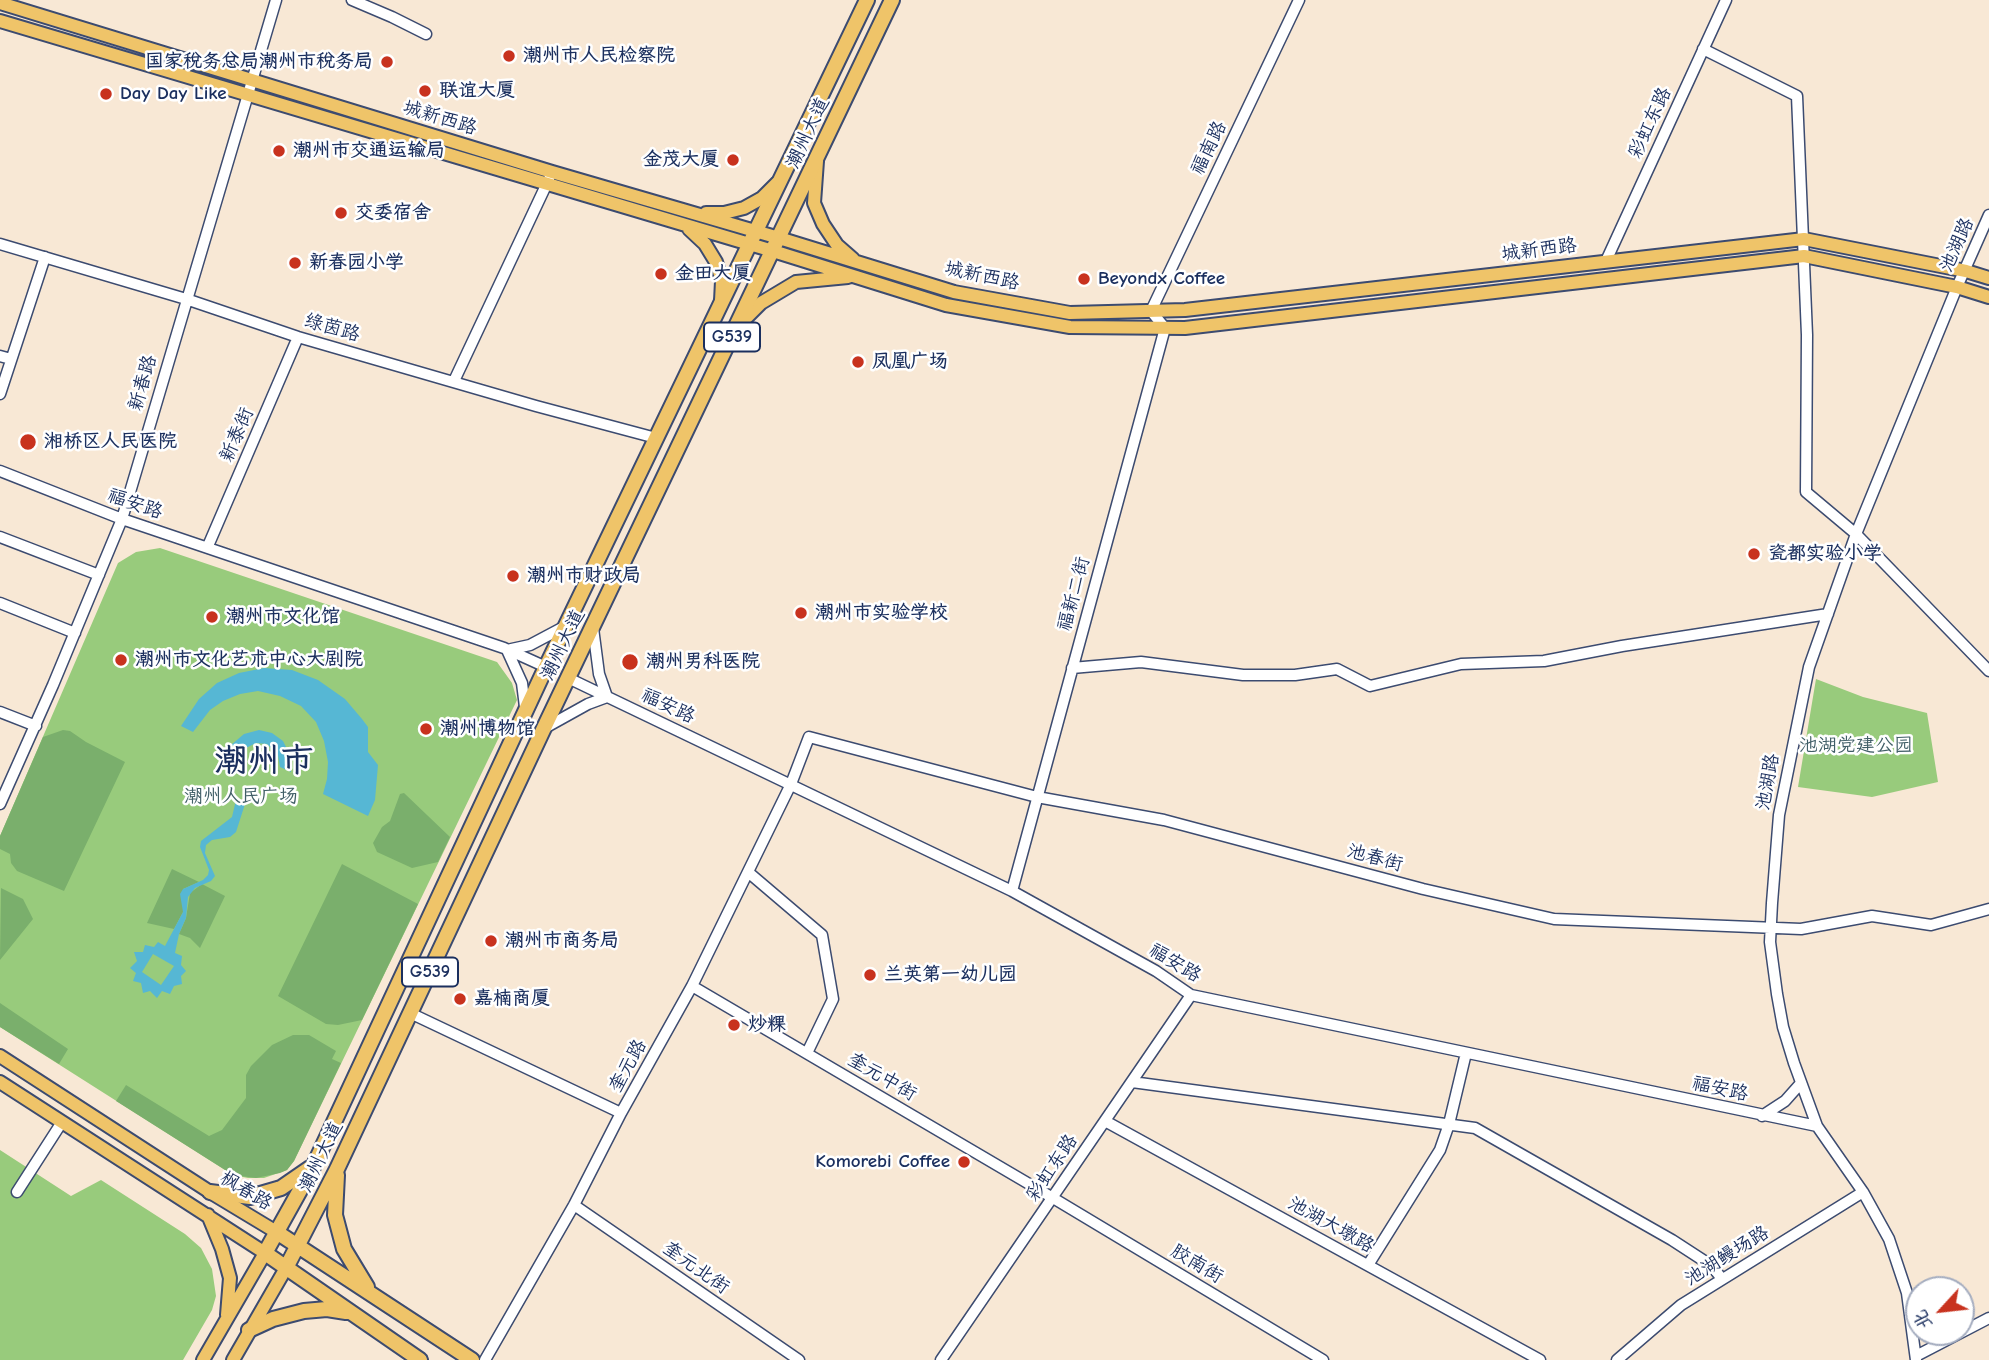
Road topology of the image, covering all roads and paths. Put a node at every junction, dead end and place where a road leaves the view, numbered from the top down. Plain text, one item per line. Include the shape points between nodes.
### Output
1 (275, 0) edge
2 (353, 0) edge
3 (867, 0) edge
4 (892, 0) edge
5 (1299, 0) edge
6 (1726, 0) edge
7 (0, 3) edge
8 (0, 21) edge
9 (426, 34) dead end
10 (1703, 49) junction
11 (253, 80) junction
12 (247, 96) junction
13 (817, 158) junction
14 (549, 179) junction
15 (780, 181) junction
16 (694, 213) junction
17 (1989, 215) edge
18 (687, 226) junction
19 (753, 238) junction
20 (1804, 239) junction
21 (0, 244) edge
22 (776, 244) junction
23 (1804, 256) junction
24 (45, 257) junction
25 (856, 261) junction
26 (1606, 261) junction
27 (1966, 271) junction
28 (855, 276) junction
29 (1989, 278) edge
30 (1957, 287) junction
31 (1989, 297) edge
32 (186, 299) junction
33 (720, 306) junction
34 (1151, 311) junction
35 (738, 326) junction
36 (1165, 328) junction
37 (298, 337) junction
38 (0, 356) edge
39 (11, 359) junction
40 (454, 381) junction
41 (0, 394) edge
42 (656, 438) junction
43 (0, 471) edge
44 (122, 519) junction
45 (1856, 534) junction
46 (0, 537) edge
47 (208, 547) junction
48 (99, 575) junction
49 (0, 603) edge
50 (1828, 614) junction
51 (566, 626) junction
52 (593, 626) junction
53 (75, 633) junction
54 (507, 650) junction
55 (541, 665) junction
56 (1072, 668) junction
57 (1989, 671) edge
58 (568, 678) junction
59 (607, 697) junction
60 (0, 712) edge
61 (524, 714) junction
62 (36, 726) junction
63 (543, 730) junction
64 (791, 784) junction
65 (1037, 797) junction
66 (0, 804) edge
67 (748, 872) junction
68 (1012, 891) junction
69 (1989, 909) edge
70 (1771, 926) junction
71 (692, 986) junction
72 (1191, 995) junction
73 (410, 1013) junction
74 (807, 1053) junction
75 (1466, 1053) junction
76 (0, 1056) edge
77 (0, 1082) edge
78 (1132, 1082) junction
79 (1801, 1083) junction
80 (621, 1113) junction
81 (1762, 1116) junction
82 (1105, 1121) junction
83 (62, 1122) junction
84 (1449, 1124) junction
85 (1817, 1126) junction
86 (313, 1165) junction
87 (337, 1169) junction
88 (17, 1192) dead end
89 (210, 1192) junction
90 (1863, 1192) junction
91 (1053, 1198) junction
92 (574, 1205) junction
93 (208, 1214) junction
94 (278, 1233) junction
95 (299, 1246) junction
96 (265, 1253) junction
97 (1368, 1265) junction
98 (286, 1268) junction
99 (1722, 1279) junction
100 (370, 1291) junction
101 (352, 1313) junction
102 (1989, 1318) edge
103 (226, 1319) junction
104 (249, 1330) junction
105 (1916, 1358) edge
106 (204, 1360) edge
107 (233, 1360) edge
108 (420, 1360) edge
109 (472, 1360) edge
110 (485, 1360) edge
111 (799, 1360) edge
112 (941, 1360) edge
113 (1323, 1360) edge
114 (1540, 1360) edge
115 (1618, 1360) edge

1 - 11 street, 新春路
2 - 9 street
3 - 15 highway, 潮州大道 / G539
4 - 13 highway, 潮州大道 / G539
5 - 34 street, 福南路
6 - 10 street, 彩虹东路
7 - 11 main road, 城新西路
8 - 12 main road, 城新西路
10 - 20 street via 1797,96
10 - 26 street, 彩虹东路
11 - 12 street, 新春路
11 - 14 main road, 城新西路
12 - 14 main road, 城新西路
12 - 32 street, 新春路
13 - 22 highway, 潮州大道 / G539
13 - 25 main road via 814,203 837,244
14 - 16 main road, 城新西路
14 - 18 main road, 城新西路
14 - 40 street
15 - 16 main road via 744,208
15 - 19 highway, 潮州大道 / G539
16 - 19 main road, 城新西路
17 - 27 street, 池湖路
18 - 19 main road, 城新西路
18 - 33 main road via 716,262 722,281
19 - 22 main road, 城新西路
19 - 33 highway, 潮州大道 / G539
20 - 23 street
20 - 26 main road, 城新西路
20 - 27 main road, 城新西路
21 - 24 street, 绿茵路
22 - 25 main road, 城新西路
22 - 28 main road, 城新西路
22 - 35 highway, 潮州大道 / G539
23 - 30 main road, 城新西路
23 - 36 main road, 城新西路
23 - 45 street via 1806,492
24 - 32 street, 绿茵路
24 - 39 street
25 - 34 main road, 城新西路 via 954,292 1069,313
26 - 34 main road, 城新西路
27 - 29 main road, 城新西路
27 - 30 street, 池湖路
28 - 35 main road via 796,282 761,303
28 - 36 main road, 城新西路 via 946,304 1070,327
30 - 31 main road, 城新西路
30 - 45 street, 池湖路
32 - 37 street, 绿茵路
32 - 44 street, 新春路
33 - 42 highway, 潮州大道 / G539
34 - 36 street
35 - 52 highway, 潮州大道 / G539
36 - 56 street, 福新二街
37 - 40 street, 绿茵路
37 - 47 street, 新泰街
38 - 39 street
39 - 41 street
40 - 42 street, 绿茵路
42 - 51 highway, 潮州大道 / G539
43 - 44 street, 福安路
44 - 47 street, 福安路
44 - 48 street, 新春路
45 - 50 street, 池湖路
45 - 57 street
46 - 48 street
47 - 54 street, 福安路
48 - 53 street, 新春路
49 - 53 street
50 - 56 street via 1544,661 1461,664 1370,686 1337,669 1243,675 1141,662
50 - 70 street, 池湖路 via 1809,667 1779,815
51 - 54 street via 542,640
51 - 55 highway, 潮州大道 / G539
52 - 58 highway, 潮州大道 / G539
52 - 59 street
53 - 62 street, 新春路
54 - 55 street, 福安路
54 - 61 street via 522,683
55 - 61 highway, 潮州大道 / G539
56 - 65 street, 福新二街
58 - 59 street, 福安路
58 - 63 highway, 潮州大道 / G539
59 - 63 street
59 - 64 street, 福安路
60 - 62 street
61 - 86 highway, 潮州大道 / G539
62 - 66 street, 新春路
63 - 73 highway, 潮州大道 / G539
64 - 65 street, 池春街 via 809,737
64 - 67 street, 奎元路
64 - 68 street, 福安路
65 - 68 street, 福新二街
65 - 70 street, 池春街 via 1164,820 1423,890 1554,919
67 - 71 street, 奎元路
67 - 74 street via 822,935 833,999
68 - 72 street, 福安路
69 - 70 street, 池春街 via 1931,925 1872,916 1801,929
70 - 79 street, 池湖路 via 1781,1016
71 - 74 street, 奎元中街
71 - 80 street, 奎元路
72 - 75 street, 福安路
72 - 78 street, 彩虹东路
73 - 80 street
73 - 87 highway, 潮州大道 / G539
74 - 91 street, 奎元中街
75 - 81 street, 福安路
75 - 84 street
76 - 89 main road, 枫春路
77 - 83 main road, 枫春路
78 - 82 street, 彩虹东路
78 - 84 street
79 - 81 street
79 - 85 street, 池湖路
80 - 92 street, 奎元路
81 - 85 street, 福安路
82 - 91 street, 彩虹东路
82 - 97 street, 池湖大墩路
83 - 88 street
83 - 93 main road, 枫春路
84 - 97 street via 1440,1150
84 - 99 street via 1475,1128 1672,1240 1712,1266
85 - 90 street, 池湖路
86 - 89 highway via 281,1188 250,1198
86 - 94 highway, 潮州大道 / G539
87 - 95 highway, 潮州大道 / G539
87 - 100 highway via 335,1216 344,1249
89 - 94 main road, 枫春路
90 - 99 street, 池湖鳗场路
90 - 105 street, 池湖路 via 1899,1265
91 - 112 street, 彩虹东路
91 - 113 street, 胶南街
92 - 110 street, 奎元路
92 - 111 street, 奎元北街
93 - 96 main road, 枫春路
93 - 103 main road via 230,1278
94 - 95 highway, 枫春路
94 - 96 highway, 潮州大道 / G539
95 - 98 highway, 潮州大道 / G539
95 - 100 highway, 枫春路
96 - 98 highway, 枫春路
96 - 103 main road
97 - 114 street, 池湖大墩路
98 - 101 highway, 枫春路
98 - 104 main road
99 - 115 street, 池湖鳗场路 via 1681,1305
100 - 109 highway, 枫春路
101 - 104 highway via 304,1311
101 - 108 highway, 枫春路
102 - 105 street
103 - 106 main road
104 - 107 main road

